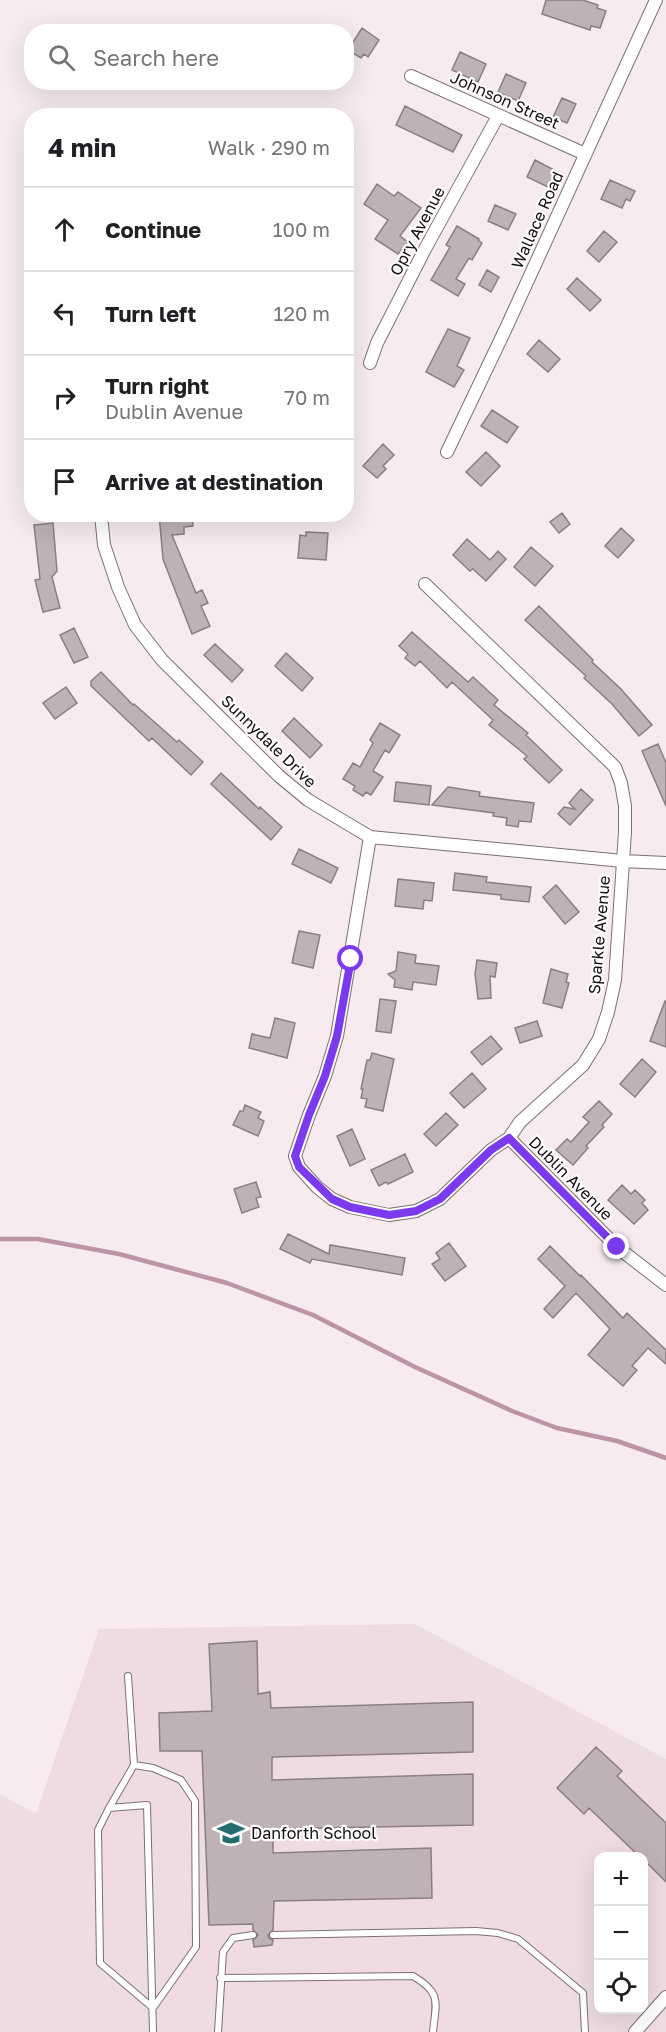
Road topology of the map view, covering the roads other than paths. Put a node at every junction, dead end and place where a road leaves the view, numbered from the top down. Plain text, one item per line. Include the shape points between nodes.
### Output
1 (656, 0) edge
2 (411, 76) dead end
3 (498, 116) junction
4 (585, 154) junction
5 (370, 363) dead end
6 (447, 452) dead end
7 (102, 522) edge
8 (425, 584) dead end
9 (370, 837) junction
10 (623, 861) junction
11 (666, 863) edge
12 (509, 1138) junction
13 (666, 1285) edge
14 (128, 1676) dead end
15 (134, 1765) junction
16 (109, 1808) junction
17 (253, 1935) dead end
18 (273, 1935) dead end
19 (220, 1978) junction
20 (666, 1997) edge
21 (153, 2008) junction
22 (153, 2032) edge
23 (218, 2032) edge
24 (433, 2032) edge
25 (585, 2032) edge
26 (634, 2032) edge

1 - 4 street, Wallace Road
2 - 3 street, Johnson Street
3 - 4 street, Johnson Street
3 - 5 street, Opry Avenue via 425,249
4 - 6 street, Wallace Road
7 - 9 street, Sunnydale Drive via 104,545 118,587 135,625 162,660 279,776 308,800
8 - 10 street, Sparkle Avenue via 615,767 625,807
9 - 10 street, Sunnydale Drive
9 - 12 street, Sparkle Avenue via 337,1036 295,1156 299,1167 332,1199 389,1215 416,1211 440,1199
10 - 11 street, Sunnydale Drive
10 - 12 street, Sparkle Avenue via 615,980 599,1039 584,1065 520,1122
12 - 13 street, Dublin Avenue via 617,1247
14 - 15 lane
15 - 16 lane
15 - 21 lane via 181,1780 195,1801 196,1947
16 - 21 lane via 98,1830 100,1963
16 - 21 lane via 147,1805
17 - 19 lane via 233,1938 223,1952
18 - 25 lane via 476,1930 518,1939 583,1993
19 - 23 lane
19 - 24 lane via 413,1976 429,1986 436,2000
20 - 26 street
21 - 22 lane

